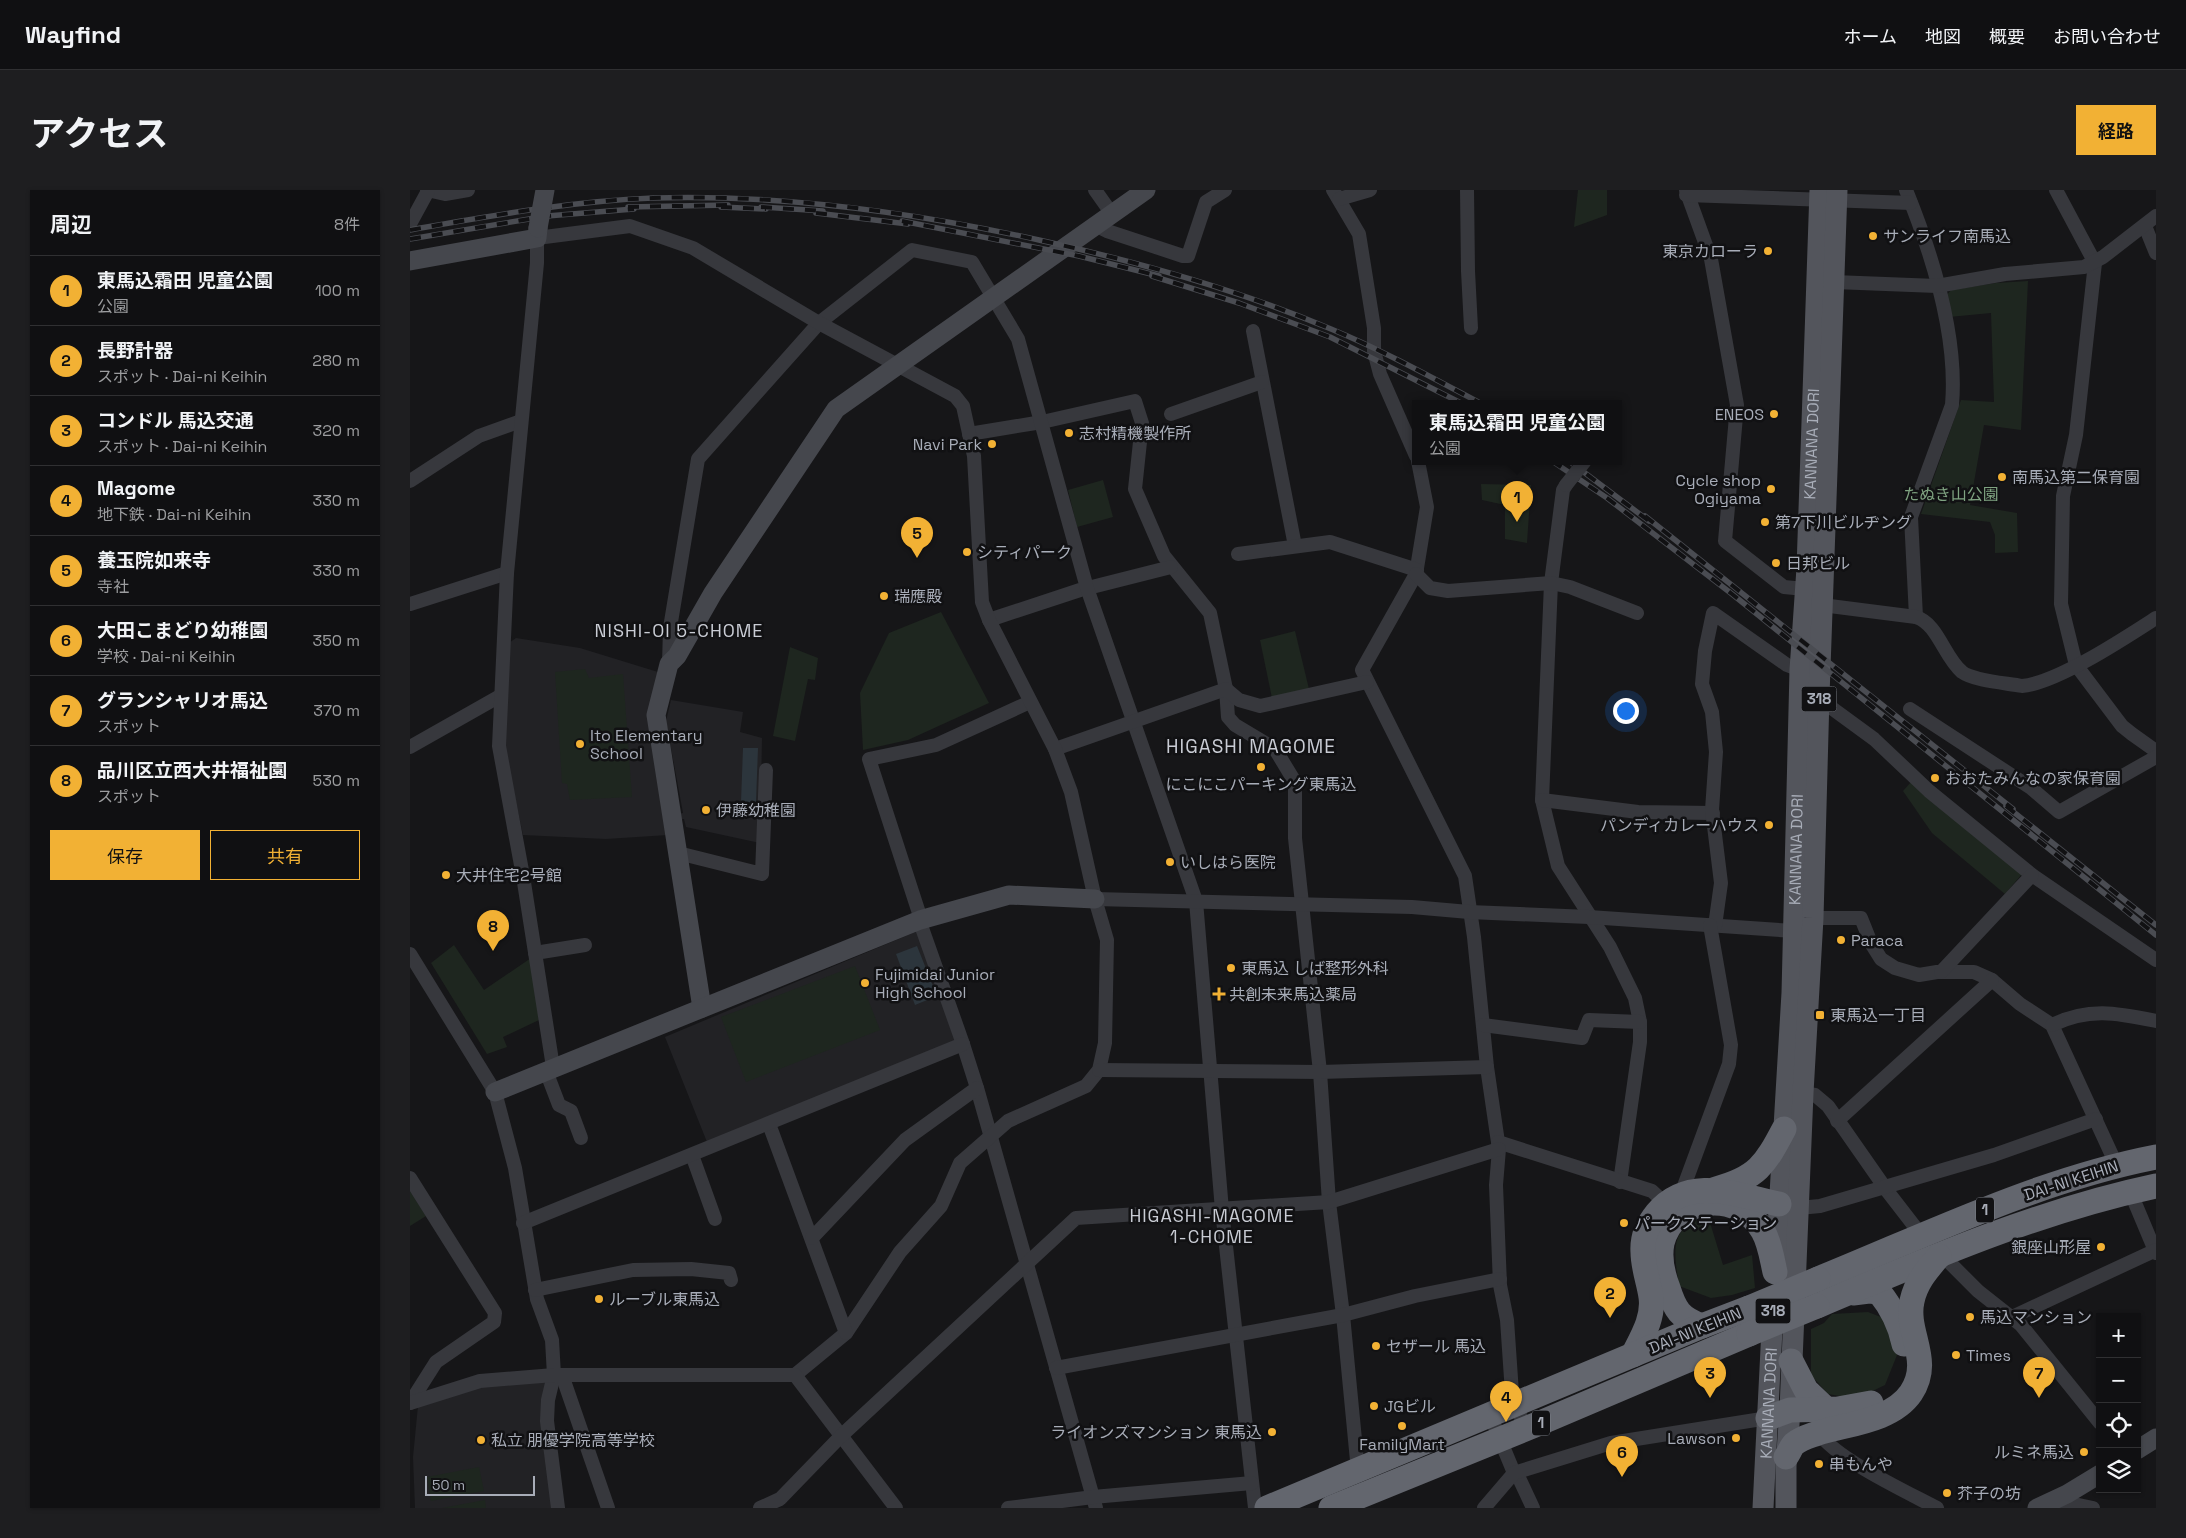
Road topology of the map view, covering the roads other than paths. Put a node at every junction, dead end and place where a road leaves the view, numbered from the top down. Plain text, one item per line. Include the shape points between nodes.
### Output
1 (428, 190) edge
2 (468, 190) edge
3 (545, 190) edge
4 (1095, 190) edge
5 (1146, 190) edge
6 (1225, 190) edge
7 (1370, 190) edge
8 (1467, 190) edge
9 (2056, 190) edge
10 (1686, 192) edge
11 (1336, 195) edge
12 (1829, 195) edge
13 (1909, 196) edge
14 (2156, 216) edge
15 (1106, 218) junction
16 (413, 220) edge
17 (2145, 226) junction
18 (538, 233) junction
19 (2156, 253) edge
20 (410, 261) edge
21 (2095, 262) junction
22 (1834, 282) junction
23 (1937, 286) junction
24 (994, 296) junction
25 (819, 322) junction
26 (1471, 328) dead end
27 (1253, 331) dead end
28 (897, 365) junction
29 (1262, 382) junction
30 (1171, 414) dead end
31 (521, 421) junction
32 (1042, 422) junction
33 (969, 434) junction
34 (1412, 447) edge
35 (1419, 465) edge
36 (1582, 465) edge
37 (410, 481) edge
38 (1295, 546) junction
39 (1238, 554) dead end
40 (1171, 567) junction
41 (1416, 572) junction
42 (507, 573) junction
43 (1551, 583) junction
44 (1087, 588) junction
45 (1805, 589) junction
46 (410, 604) edge
47 (1822, 605) junction
48 (1637, 613) dead end
49 (1916, 617) junction
50 (2156, 618) edge
51 (989, 620) junction
52 (669, 664) junction
53 (2076, 665) junction
54 (1800, 670) junction
55 (1368, 682) junction
56 (1226, 689) junction
57 (500, 696) junction
58 (1819, 696) junction
59 (1030, 702) junction
60 (1910, 709) dead end
61 (1135, 721) junction
62 (410, 747) edge
63 (1055, 749) junction
64 (2156, 751) edge
65 (2156, 757) edge
66 (766, 770) dead end
67 (1542, 800) junction
68 (1712, 813) junction
69 (678, 853) junction
70 (2032, 875) junction
71 (1095, 899) junction
72 (1196, 901) junction
73 (1301, 905) junction
74 (1469, 912) junction
75 (1589, 917) junction
76 (1813, 918) junction
77 (920, 920) junction
78 (1713, 925) junction
79 (1794, 931) junction
80 (584, 945) dead end
81 (535, 953) junction
82 (410, 954) edge
83 (2156, 960) edge
84 (1941, 972) junction
85 (1992, 980) junction
86 (702, 1008) junction
87 (2156, 1021) edge
88 (1640, 1022) junction
89 (1483, 1025) junction
90 (2052, 1025) junction
91 (963, 1044) junction
92 (1487, 1068) junction
93 (550, 1069) junction
94 (1099, 1070) junction
95 (1211, 1072) junction
96 (1320, 1072) junction
97 (977, 1088) junction
98 (495, 1092) junction
99 (1803, 1093) junction
100 (2096, 1119) junction
101 (1837, 1122) junction
102 (769, 1124) junction
103 (1784, 1129) junction
104 (991, 1135) junction
105 (581, 1138) dead end
106 (1499, 1145) junction
107 (692, 1156) junction
108 (2156, 1157) edge
109 (2116, 1164) junction
110 (410, 1178) edge
111 (1620, 1182) junction
112 (2156, 1186) edge
113 (1884, 1187) junction
114 (1711, 1190) junction
115 (2130, 1191) junction
116 (1329, 1202) junction
117 (1789, 1206) junction
118 (1679, 1207) junction
119 (1222, 1210) junction
120 (715, 1219) dead end
121 (523, 1223) junction
122 (1922, 1236) junction
123 (812, 1238) junction
124 (2156, 1251) edge
125 (1940, 1255) junction
126 (1027, 1263) junction
127 (1775, 1272) junction
128 (1500, 1279) junction
129 (731, 1280) dead end
130 (535, 1290) junction
131 (1848, 1293) junction
132 (1343, 1315) junction
133 (2012, 1317) junction
134 (1702, 1326) junction
135 (846, 1332) junction
136 (1236, 1333) junction
137 (1633, 1355) junction
138 (1791, 1361) junction
139 (1056, 1368) junction
140 (558, 1375) junction
141 (795, 1375) junction
142 (410, 1403) edge
143 (1515, 1404) junction
144 (1826, 1409) junction
145 (1490, 1415) junction
146 (1782, 1418) junction
147 (2096, 1418) edge
148 (1843, 1425) junction
149 (1525, 1429) junction
150 (1819, 1433) junction
151 (841, 1436) junction
152 (2156, 1438) edge
153 (1500, 1439) junction
154 (2140, 1448) edge
155 (1786, 1457) junction
156 (1358, 1471) junction
157 (1514, 1473) junction
158 (2096, 1476) edge
159 (1252, 1484) junction
160 (2055, 1500) junction
161 (1094, 1503) edge
162 (558, 1508) edge
163 (608, 1508) edge
164 (764, 1508) edge
165 (896, 1508) edge
166 (1008, 1508) edge
167 (1255, 1508) edge
168 (1267, 1508) edge
169 (1331, 1508) edge
170 (1484, 1508) edge
171 (1534, 1508) edge
172 (1763, 1508) edge
173 (1786, 1508) edge
174 (1938, 1508) edge
175 (2037, 1508) edge
176 (2093, 1508) edge

1 - 2 street via 445,194
1 - 16 street
3 - 18 street, bridge
4 - 15 street
5 - 15 street
6 - 15 street via 1206,202 1188,256 1102,229
7 - 11 street
8 - 26 street
9 - 21 street
10 - 12 street
10 - 45 street via 1711,260 1738,405 1725,541 1784,587
11 - 34 street via 1359,234 1374,328 1374,351 1380,374
12 - 13 street
12 - 22 main road, KANNANA DORI / 318
12 - 45 main road, KANNANA DORI / 318
13 - 23 street via 1927,243
14 - 17 street
15 - 24 street
17 - 19 street
17 - 21 street
18 - 20 street
18 - 25 street via 630,226 693,248
18 - 31 street
21 - 23 street via 2084,267 2005,274
21 - 53 street via 2076,435 2063,496 2061,604
22 - 23 street
22 - 47 main road, KANNANA DORI / 318
23 - 49 street via 1950,339 1954,385 1952,404 1911,518
24 - 25 street via 972,262 912,250
24 - 28 street
24 - 32 street via 1018,339
25 - 28 street
25 - 52 street via 698,458 670,628
27 - 29 street
28 - 33 street via 955,396 963,406
28 - 52 street via 836,409
29 - 30 street
29 - 38 street
31 - 37 street via 479,436
31 - 42 street
32 - 33 street
32 - 40 street via 1135,401 1142,423 1134,488
32 - 44 street
33 - 51 street via 974,456 982,602
35 - 41 street via 1427,507
36 - 43 street, bridge via 1563,490
38 - 39 street
38 - 41 street via 1330,542
40 - 44 street
40 - 56 street via 1210,614
41 - 43 street via 1430,588 1448,590
41 - 55 street via 1362,670
42 - 46 street
42 - 57 street
43 - 48 street
43 - 67 street
44 - 51 street
44 - 61 street
45 - 54 main road, KANNANA DORI / 318
47 - 49 street
47 - 58 main road, KANNANA DORI / 318
49 - 53 street via 1924,620 1963,673 1974,677 2022,686
50 - 53 street
51 - 59 street
52 - 69 street via 656,715
53 - 64 street via 2122,726
54 - 68 street via 1713,614 1702,684 1712,712 1716,752
54 - 79 main road, KANNANA DORI / 318
55 - 56 street via 1260,706 1239,700
55 - 74 street via 1465,876
56 - 61 street
56 - 73 street via 1228,717 1275,749 1295,782 1295,838
57 - 62 street
57 - 81 street via 499,746
58 - 70 street
58 - 76 main road, KANNANA DORI / 318
59 - 63 street
59 - 77 street via 936,745 869,759
60 - 65 street via 2031,788 2059,812
61 - 63 street
61 - 72 street
63 - 71 street via 1072,792
66 - 69 street via 762,874
67 - 68 street via 1638,812
67 - 75 street via 1558,866
68 - 78 street via 1721,882
69 - 86 street
70 - 83 street
70 - 84 street
71 - 72 street
71 - 77 street via 1009,895
71 - 94 street via 1107,940 1105,1043
72 - 73 street
72 - 95 street
73 - 74 street via 1412,907
73 - 96 street
74 - 75 street
74 - 89 street
75 - 78 street
75 - 88 street via 1610,947 1628,982
76 - 84 street via 1861,918 1881,959 1895,968 1919,975
76 - 99 main road, KANNANA DORI / 318
77 - 86 street
77 - 91 street
78 - 79 street
78 - 118 street via 1731,1045 1729,1064
79 - 103 main road, KANNANA DORI / 318
80 - 81 street
81 - 93 street
82 - 98 street
84 - 85 street via 1974,972
85 - 90 street
85 - 101 street
86 - 93 street
87 - 90 street via 2116,1012 2072,1015
88 - 89 street via 1589,1020 1582,1038
88 - 111 street
89 - 92 street
90 - 100 street
91 - 97 street
91 - 102 street
92 - 96 street
92 - 106 street
93 - 98 street
93 - 105 street via 559,1105 571,1111
94 - 95 street
94 - 104 street via 1086,1086 1008,1122
95 - 96 street
95 - 119 street
96 - 116 street
97 - 104 street
97 - 123 street via 905,1140
98 - 121 street via 515,1168
99 - 101 street via 1815,1095 1828,1106
99 - 117 main road, KANNANA DORI / 318
100 - 109 street
100 - 113 street via 1994,1155
101 - 113 street
102 - 107 street
102 - 123 street
103 - 114 highway via 1754,1174 1732,1185
103 - 117 main road, KANNANA DORI / 318
104 - 126 street
104 - 135 street via 960,1163 941,1206 900,1252
106 - 111 street
106 - 116 street
106 - 128 street via 1496,1185
107 - 120 street
107 - 121 street
108 - 109 highway, DAI-NI KEIHIN / 1
109 - 122 highway, DAI-NI KEIHIN / 1 via 2023,1195
110 - 142 street via 495,1313 494,1322 436,1362
111 - 118 street via 1652,1191
112 - 115 highway, DAI-NI KEIHIN / 1
113 - 117 street via 1820,1206
113 - 122 street
114 - 117 highway
114 - 118 highway via 1690,1192
115 - 124 street
115 - 125 highway, DAI-NI KEIHIN / 1 via 2007,1227
116 - 119 street
116 - 132 street
117 - 127 main road, KANNANA DORI / 318
117 - 138 main road, KANNANA DORI / 318
118 - 127 highway via 1720,1202 1746,1213 1763,1231
118 - 134 highway via 1662,1244 1663,1275 1677,1310 1683,1317
118 - 137 highway via 1655,1216 1643,1243 1652,1308
119 - 126 street via 1076,1218
119 - 136 street
121 - 130 street
122 - 134 highway, DAI-NI KEIHIN / 1, bridge
123 - 135 street
124 - 133 street
125 - 131 highway, DAI-NI KEIHIN / 1
125 - 133 street
125 - 148 highway via 1920,1278 1911,1303 1920,1363 1916,1384 1902,1403 1880,1416
126 - 139 street
126 - 151 street
127 - 146 main road, KANNANA DORI / 318
128 - 132 street
128 - 143 street
129 - 130 street via 729,1273 690,1269 633,1270
130 - 140 street via 552,1340
131 - 144 highway via 1879,1292 1890,1305 1902,1332 1904,1368 1897,1384 1887,1395 1864,1405
131 - 149 highway, DAI-NI KEIHIN / 1, bridge
132 - 136 street
132 - 156 street
133 - 147 street
134 - 137 highway, DAI-NI KEIHIN / 1
135 - 141 street
136 - 139 street
136 - 159 street
137 - 143 highway, DAI-NI KEIHIN / 1
138 - 144 highway via 1806,1390
138 - 146 main road, KANNANA DORI / 318
139 - 161 street
140 - 141 street
140 - 142 street via 480,1381
140 - 162 street via 548,1400 547,1421
140 - 163 street
141 - 151 street
143 - 145 highway, DAI-NI KEIHIN / 1
143 - 149 street
144 - 146 highway
145 - 153 street
145 - 156 highway, DAI-NI KEIHIN / 1
146 - 148 highway
146 - 155 main road, KANNANA DORI / 318
146 - 157 street via 1611,1443
146 - 172 main road, KANNANA DORI / 318
148 - 150 highway
149 - 153 highway, DAI-NI KEIHIN / 1
150 - 155 highway via 1793,1445
150 - 174 street via 1825,1442 1846,1458
151 - 164 street via 780,1499
151 - 165 street
152 - 154 street
153 - 157 street
153 - 169 highway, DAI-NI KEIHIN / 1
155 - 173 main road, KANNANA DORI / 318
156 - 168 highway, DAI-NI KEIHIN / 1
157 - 170 street
157 - 171 street
158 - 160 street
159 - 161 street
159 - 167 street
160 - 175 street
160 - 176 street
161 - 166 street

